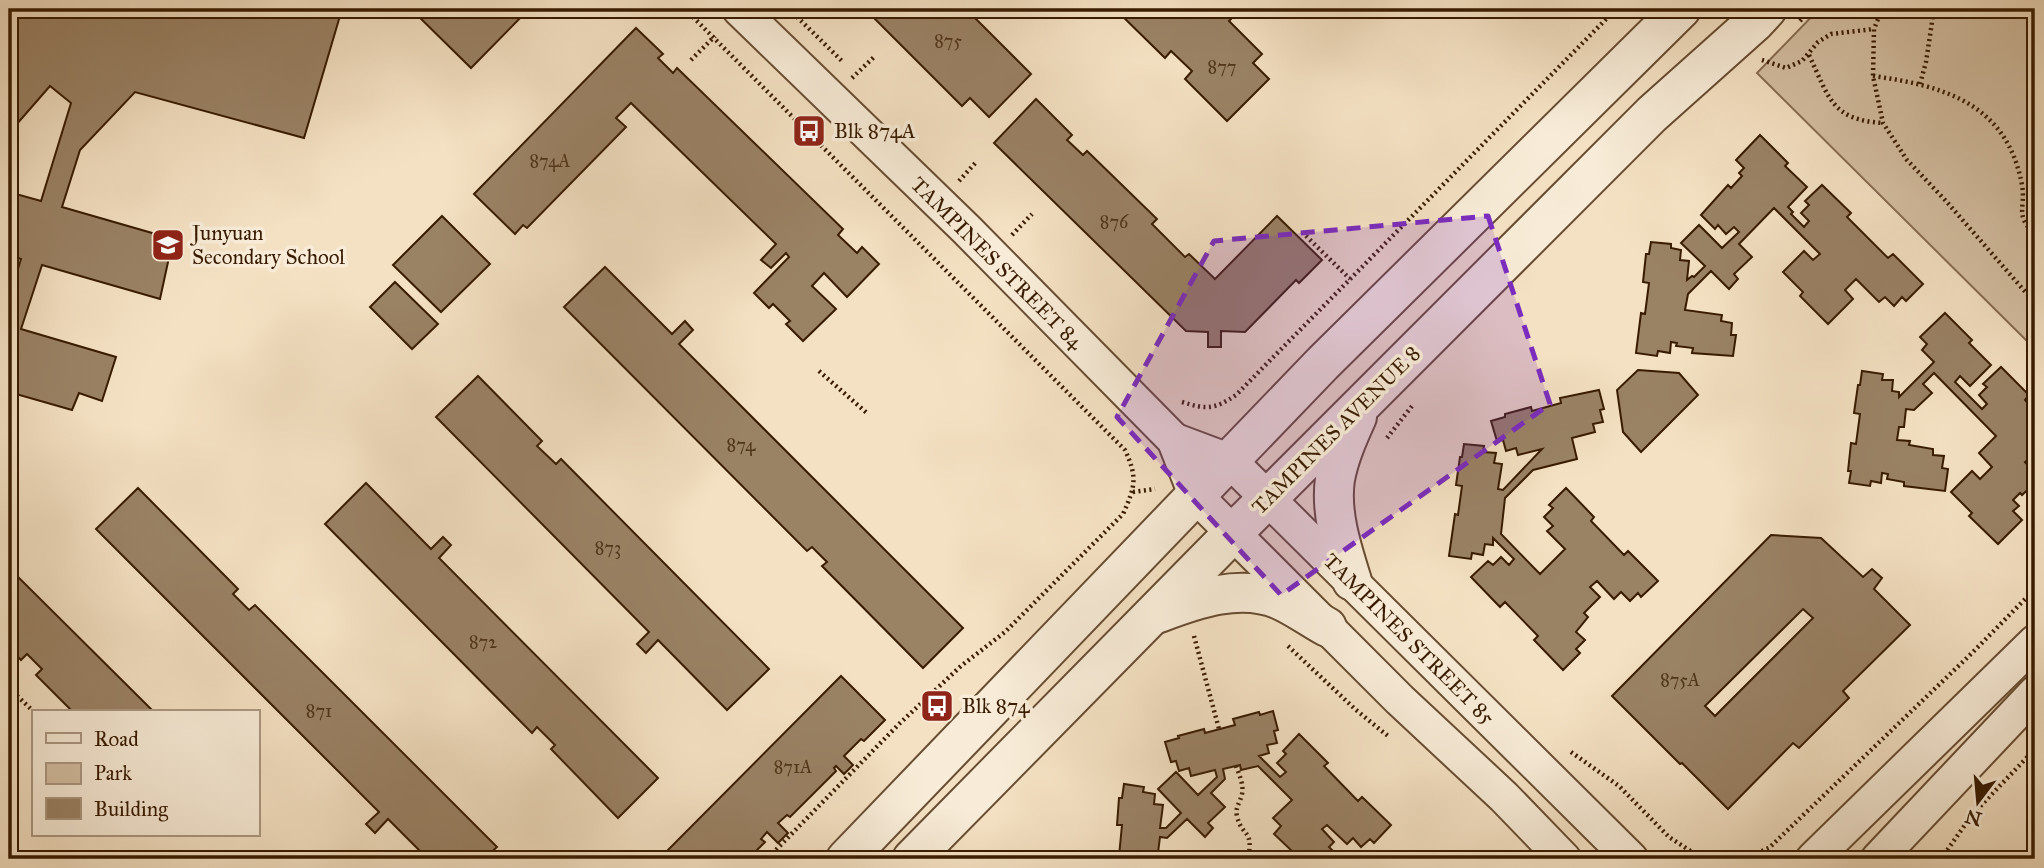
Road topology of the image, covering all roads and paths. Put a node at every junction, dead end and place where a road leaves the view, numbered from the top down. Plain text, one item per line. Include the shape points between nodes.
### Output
1 (685, 9) edge
2 (739, 9) edge
3 (1616, 9) edge
4 (1681, 9) edge
5 (1811, 9) edge
6 (1882, 9) edge
7 (1934, 9) edge
8 (1781, 17) edge
9 (1874, 29) junction
10 (714, 38) junction
11 (1770, 51) dead end
12 (1809, 55) junction
13 (874, 57) dead end
14 (691, 60) dead end
15 (856, 74) dead end
16 (1873, 76) junction
17 (1920, 84) junction
18 (1883, 123) junction
19 (977, 161) dead end
20 (959, 181) dead end
21 (1032, 214) dead end
22 (1302, 232) dead end
23 (2035, 234) edge
24 (1011, 235) dead end
25 (1350, 279) junction
26 (2035, 303) edge
27 (819, 371) dead end
28 (1364, 402) junction
29 (1221, 405) dead end
30 (1413, 405) dead end
31 (867, 414) dead end
32 (1174, 440) junction
33 (1381, 447) dead end
34 (1230, 461) junction
35 (1133, 492) junction
36 (1179, 492) junction
37 (1268, 498) junction
38 (1233, 533) junction
39 (1352, 581) junction
40 (2035, 589) edge
41 (1151, 616) junction
42 (1327, 627) junction
43 (1192, 629) dead end
44 (1283, 641) dead end
45 (2035, 642) edge
46 (9, 688) edge
47 (2035, 693) edge
48 (32, 710) edge
49 (1219, 729) dead end
50 (1391, 738) dead end
51 (2035, 749) edge
52 (1570, 751) dead end
53 (1236, 766) dead end
54 (1629, 854) edge
55 (767, 859) edge
56 (846, 859) edge
57 (912, 859) edge
58 (1248, 859) edge
59 (1564, 859) edge
60 (1719, 859) edge
61 (1730, 859) edge
62 (1812, 859) edge
63 (1878, 859) edge
64 (1941, 859) edge

1 - 10 path
2 - 32 street, TAMPINES STREET 84
3 - 25 path
4 - 34 street
5 - 8 path
6 - 9 path
7 - 17 path
8 - 28 street, TAMPINES AVENUE 8 via 1755,22 1652,114
9 - 12 path via 1831,34
9 - 16 path
10 - 14 path
10 - 35 path via 1125,450 1133,469
11 - 12 path via 1761,60 1786,68
12 - 18 path via 1838,110 1863,122
13 - 15 path
16 - 17 path
16 - 18 path
17 - 23 path via 1976,107 2006,142 2018,165 2024,222
18 - 26 path via 1907,160
19 - 20 path
21 - 24 path
22 - 25 path
25 - 29 path
27 - 31 path
28 - 37 street, TAMPINES AVENUE 8
28 - 39 street via 1335,478 1340,541
30 - 33 path
32 - 34 street, TAMPINES STREET 85
32 - 36 street, TAMPINES STREET 84
34 - 36 street
34 - 37 street, TAMPINES STREET 85
35 - 36 path
35 - 55 path via 1123,514 1005,632 899,724
36 - 38 street, TAMPINES STREET 84
36 - 56 street
37 - 38 street, TAMPINES AVENUE 8
37 - 39 street, TAMPINES STREET 85
38 - 41 street, TAMPINES AVENUE 8
38 - 42 street
39 - 54 street, TAMPINES STREET 85
40 - 61 path via 1769,848
41 - 42 street via 1211,596 1247,593 1279,600
41 - 57 street, TAMPINES AVENUE 8
42 - 59 street
43 - 49 path
44 - 50 path
45 - 62 street
46 - 48 path
47 - 63 street
51 - 64 path via 1972,815
52 - 60 path via 1619,786 1669,837 1692,852
53 - 58 path via 1242,794 1236,806 1238,820 1249,835

